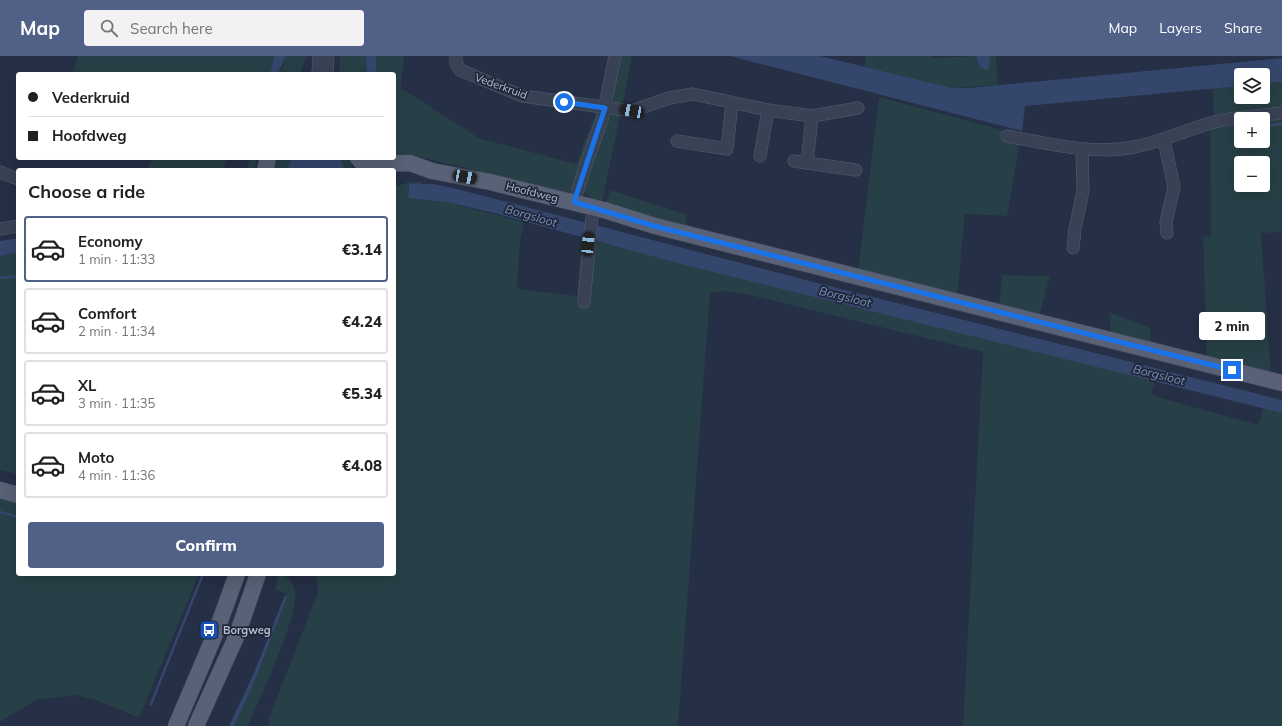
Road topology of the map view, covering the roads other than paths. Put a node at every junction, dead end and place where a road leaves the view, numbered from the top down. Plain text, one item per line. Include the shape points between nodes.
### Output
1 (319, 56) edge
2 (328, 56) edge
3 (456, 56) edge
4 (615, 56) edge
5 (318, 72) edge
6 (327, 72) edge
7 (732, 103) junction
8 (605, 108) junction
9 (858, 108) dead end
10 (768, 110) junction
11 (1282, 113) edge
12 (812, 116) junction
13 (1008, 136) dead end
14 (1164, 140) junction
15 (677, 141) dead end
16 (1082, 149) junction
17 (760, 156) dead end
18 (364, 162) edge
19 (794, 162) dead end
20 (808, 163) junction
21 (856, 170) dead end
22 (432, 171) junction
23 (0, 172) edge
24 (396, 172) edge
25 (16, 178) edge
26 (574, 202) junction
27 (593, 207) junction
28 (16, 226) edge
29 (0, 229) edge
30 (1167, 233) dead end
31 (1073, 248) dead end
32 (584, 302) dead end
33 (1282, 383) edge
34 (0, 490) edge
35 (16, 494) edge
36 (236, 576) edge
37 (257, 576) edge
38 (176, 726) edge
39 (196, 726) edge

1 - 5 street
2 - 6 street
3 - 8 street, Vederkruid via 460,70 522,96
4 - 8 street
7 - 8 street via 693,94 670,98 632,111
7 - 10 street
7 - 15 street via 727,149
8 - 26 street
9 - 12 street
10 - 12 street
10 - 17 street
11 - 14 street via 1205,124
12 - 20 street
13 - 16 street
14 - 16 street via 1135,147
14 - 30 street via 1174,187 1166,222
16 - 31 street via 1083,191
18 - 22 main road, Hoofdweg via 410,164
19 - 20 street
20 - 21 street
22 - 24 main road, Hoofdweg
22 - 26 main road, Hoofdweg
23 - 25 street
26 - 27 main road, Hoofdweg
27 - 32 street
27 - 33 main road, Hoofdweg via 654,226
28 - 29 street
34 - 35 main road
36 - 38 main road via 216,632
37 - 39 main road via 237,635

